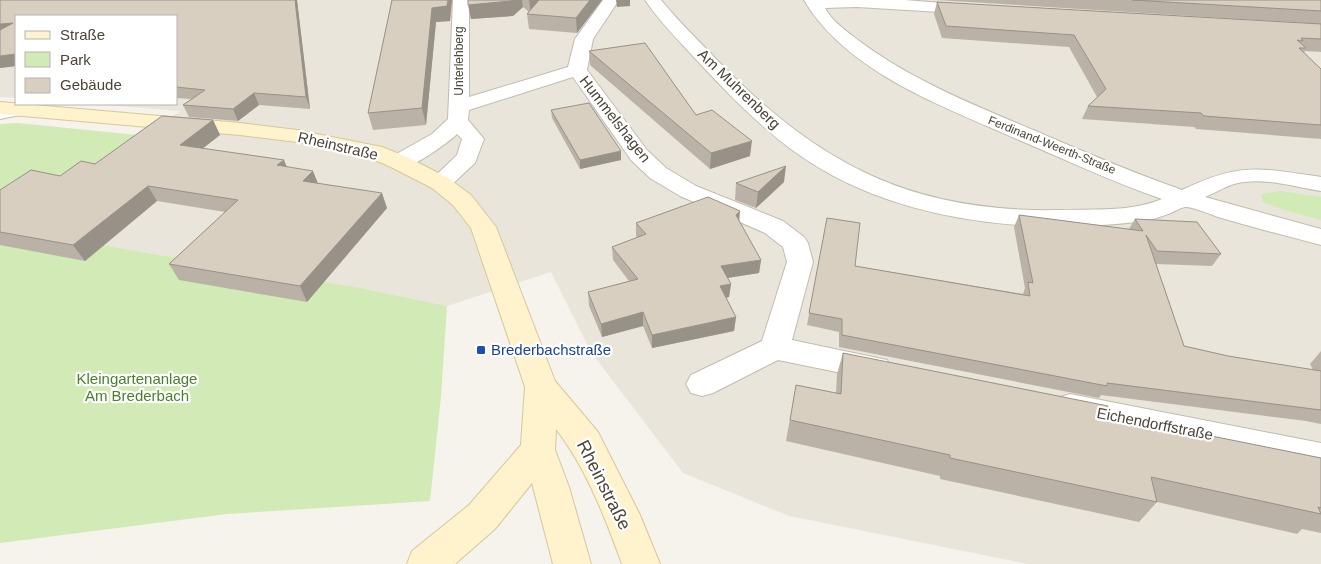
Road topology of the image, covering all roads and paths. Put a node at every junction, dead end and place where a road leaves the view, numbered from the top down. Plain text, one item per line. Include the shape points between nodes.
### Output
1 (461, 0) edge
2 (611, 0) edge
3 (653, 0) edge
4 (813, 2) edge
5 (988, 10) edge
6 (577, 70) junction
7 (0, 108) edge
8 (25, 110) junction
9 (458, 114) junction
10 (0, 115) edge
11 (399, 162) junction
12 (440, 183) junction
13 (1321, 184) edge
14 (1184, 198) junction
15 (1321, 237) edge
16 (775, 348) junction
17 (902, 373) edge
18 (702, 384) dead end
19 (541, 386) junction
20 (1038, 401) edge
21 (538, 450) junction
22 (1321, 458) edge
23 (426, 564) edge
24 (572, 564) edge
25 (640, 564) edge

1 - 9 street, Unterlehberg
2 - 6 street, Hummelshagen via 584,39
3 - 14 street, Am Muhrenberg via 770,121 820,158 889,194 974,213 1046,219 1141,214
4 - 5 street
4 - 14 street, Ferdinand-Weerth-Straße via 823,18 846,39 888,69 953,104
6 - 9 street, Hummelshagen
6 - 16 street, Hummelshagen via 639,155 658,173 688,191 774,227 795,243 800,262
7 - 8 street, Rheinstraße
8 - 10 lane
8 - 11 street, Rheinstraße via 297,136 374,152
9 - 11 street via 440,139
9 - 12 street via 473,139 466,158
11 - 12 street, Rheinstraße
12 - 19 street, Rheinstraße via 462,200 483,227
13 - 14 street, Am Muhrenberg via 1255,175 1229,178
14 - 15 street, Ferdinand-Weerth-Straße
16 - 17 street
16 - 18 street
19 - 21 street, Rheinstraße
19 - 25 street, Rheinstraße via 586,442 627,527
20 - 22 street, Eichendorffstraße
21 - 23 street via 482,517
21 - 24 street, Rheinstraße

